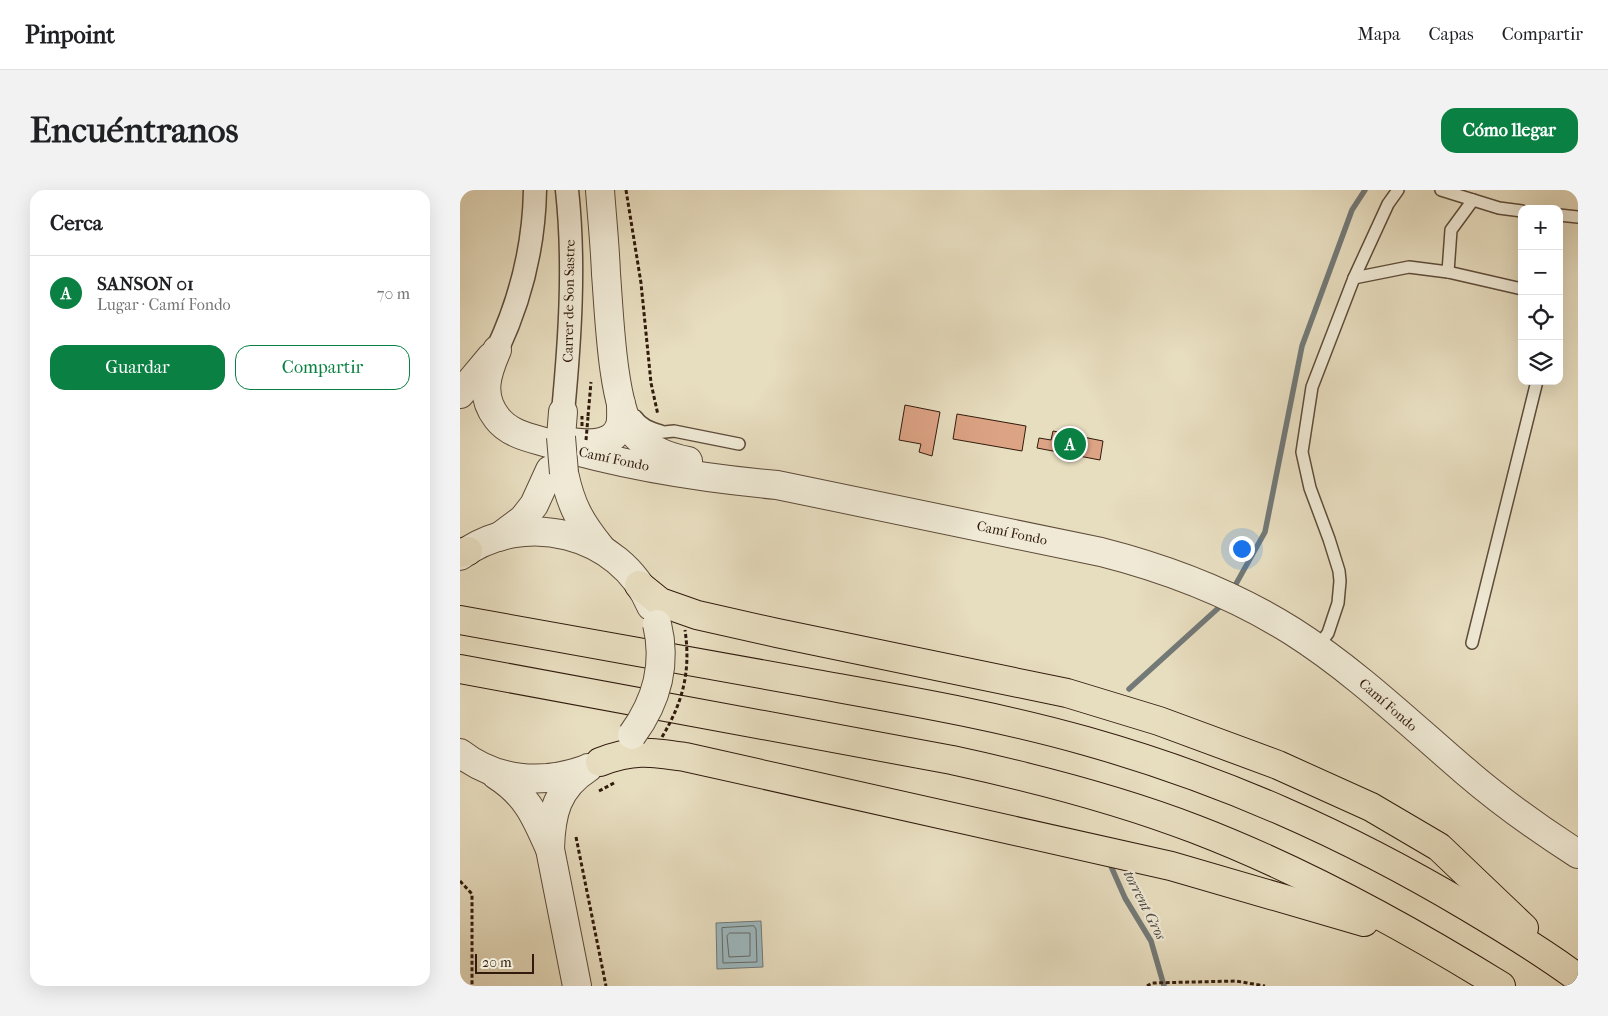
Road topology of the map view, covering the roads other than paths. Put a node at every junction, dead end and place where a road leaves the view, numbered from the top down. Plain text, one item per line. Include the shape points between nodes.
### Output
1 (535, 190) edge
2 (567, 190) edge
3 (600, 190) edge
4 (1398, 190) edge
5 (1441, 190) edge
6 (1472, 200) junction
7 (1518, 210) edge
8 (1563, 215) edge
9 (1578, 217) edge
10 (606, 259) junction
11 (1448, 272) junction
12 (1354, 278) junction
13 (1518, 288) edge
14 (497, 350) junction
15 (1536, 385) edge
16 (460, 394) edge
17 (621, 404) junction
18 (554, 430) junction
19 (650, 434) junction
20 (592, 444) junction
21 (739, 444) dead end
22 (557, 471) junction
23 (776, 485) junction
24 (499, 537) junction
25 (602, 549) junction
26 (463, 553) edge
27 (639, 585) junction
28 (460, 620) edge
29 (1472, 643) dead end
30 (1317, 648) junction
31 (460, 669) edge
32 (648, 742) junction
33 (460, 753) edge
34 (602, 770) junction
35 (490, 772) junction
36 (550, 849) junction
37 (1578, 854) edge
38 (1429, 942) junction
39 (1575, 976) edge
40 (577, 986) edge
41 (1501, 986) edge

1 - 14 street via 533,232 522,285
2 - 18 street, Carrer de Son Sastre via 570,225 567,366
3 - 10 street
4 - 12 lane via 1388,204
5 - 6 lane
6 - 7 lane
6 - 11 lane via 1451,230
8 - 9 lane
10 - 17 street via 613,353
10 - 19 lane via 620,308 631,404 638,420
11 - 12 lane via 1409,266
11 - 13 lane
12 - 30 lane via 1312,387 1302,452 1340,581 1338,603 1328,633
14 - 16 street
14 - 18 street, Camí Fondo via 486,383 497,418 520,435
15 - 29 lane
17 - 19 street via 629,425
17 - 20 street via 619,428 612,436
18 - 20 street
18 - 22 street
18 - 23 street, Camí Fondo via 593,457 722,480
19 - 20 lane via 611,445
19 - 21 lane via 674,431
19 - 23 street via 654,448 679,459
22 - 24 street via 523,519
22 - 25 street via 583,525
23 - 30 street, Camí Fondo via 1101,552 1181,576 1261,613
24 - 25 street via 521,532 563,534
24 - 26 street
25 - 27 street via 618,560
27 - 32 street, bridge via 648,599 660,638 659,682 650,708
27 - 39 highway via 660,602 698,615 1068,693 1160,721 1278,765 1371,807 1439,847
28 - 39 highway via 988,717 1085,741 1180,770 1275,807 1366,849 1492,922
30 - 37 street, Camí Fondo via 1373,691 1493,794
31 - 38 highway via 952,760 1083,792 1239,847
32 - 34 street via 617,750
32 - 38 highway via 684,757 1171,866
33 - 35 street
34 - 35 street via 537,780
34 - 36 street via 572,780 564,788 552,824
35 - 36 street via 523,797
36 - 40 street
38 - 41 highway

